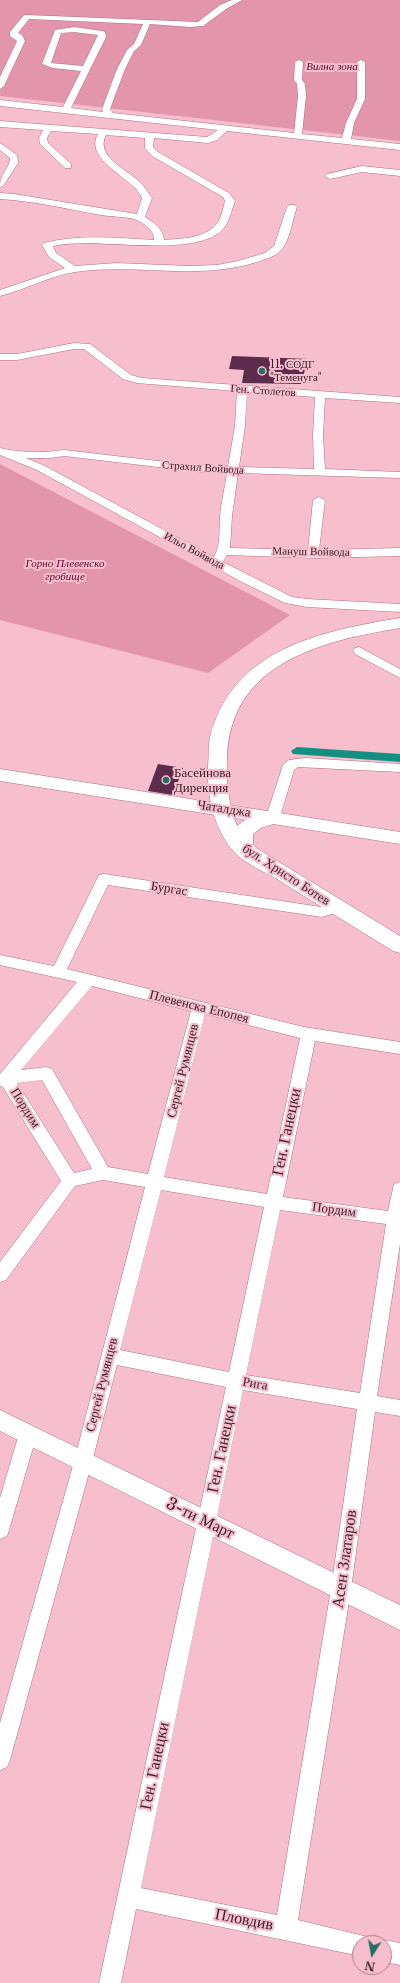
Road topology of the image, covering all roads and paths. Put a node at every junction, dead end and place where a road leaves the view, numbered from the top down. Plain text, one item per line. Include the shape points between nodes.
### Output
1 (238, 0) edge
2 (147, 23) junction
3 (299, 62) dead end
4 (361, 62) dead end
5 (86, 69) junction
6 (0, 86) edge
7 (0, 103) edge
8 (66, 110) junction
9 (109, 114) junction
10 (0, 124) edge
11 (48, 128) junction
12 (225, 128) junction
13 (104, 131) junction
14 (150, 135) junction
15 (298, 135) junction
16 (346, 140) junction
17 (0, 146) edge
18 (400, 146) edge
19 (68, 166) dead end
20 (400, 173) edge
21 (330, 176) dead end
22 (0, 184) edge
23 (0, 196) edge
24 (292, 207) dead end
25 (140, 218) junction
26 (159, 243) junction
27 (73, 269) junction
28 (0, 293) edge
29 (0, 357) edge
30 (242, 390) junction
31 (320, 395) junction
32 (400, 400) edge
33 (4, 453) edge
34 (234, 471) junction
35 (320, 472) junction
36 (400, 475) edge
37 (318, 500) dead end
38 (400, 552) edge
39 (313, 554) junction
40 (220, 558) junction
41 (400, 608) edge
42 (400, 623) edge
43 (359, 651) dead end
44 (400, 674) edge
45 (400, 768) edge
46 (0, 774) edge
47 (222, 809) junction
48 (273, 817) junction
49 (400, 838) edge
50 (250, 855) junction
51 (336, 907) junction
52 (400, 946) edge
53 (0, 960) edge
54 (58, 972) junction
55 (88, 980) junction
56 (199, 1008) junction
57 (308, 1033) junction
58 (400, 1048) edge
59 (3, 1081) edge
60 (103, 1174) junction
61 (70, 1181) junction
62 (154, 1183) junction
63 (400, 1189) edge
64 (272, 1202) junction
65 (398, 1219) edge
66 (0, 1275) edge
67 (110, 1356) junction
68 (237, 1381) junction
69 (367, 1404) junction
70 (400, 1408) edge
71 (0, 1420) edge
72 (28, 1434) junction
73 (83, 1462) junction
74 (206, 1522) junction
75 (0, 1530) edge
76 (341, 1589) junction
77 (400, 1618) edge
78 (0, 1760) edge
79 (128, 1896) junction
80 (286, 1928) junction
81 (352, 1943) edge
82 (110, 1983) edge

1 - 2 street via 223,7 200,24 152,20
2 - 6 street via 134,20 27,17 12,34 22,41
2 - 9 street via 116,79 106,108
3 - 15 street via 298,80 302,96
4 - 16 street via 361,99 350,123
5 - 5 street via 102,34 97,31 58,32 46,62 48,65
5 - 8 street
7 - 8 street
8 - 9 street
9 - 12 street
10 - 11 street
11 - 13 street
11 - 19 street via 42,138 44,144
12 - 14 street via 208,140
12 - 15 street
13 - 14 street
13 - 25 street via 100,138 100,148 110,164 138,184 147,198
14 - 26 street via 149,148 155,154 226,196 230,201 222,223 216,230 182,242
15 - 16 street
16 - 18 street
17 - 22 street via 14,157 14,163
20 - 21 street via 362,169
23 - 25 street
24 - 27 street via 286,232 278,248 268,255 240,264 190,269 116,266
25 - 26 street via 156,228 160,235
26 - 27 street via 77,241 47,245 52,255
27 - 28 street
29 - 30 street, Ген. Столетов via 17,357 86,346 127,377 140,381
30 - 31 street, Ген. Столетов
30 - 34 street
31 - 32 street, Ген. Столетов
31 - 35 street
33 - 34 street, Страхил Войвода via 64,453 176,467
33 - 40 street, Ильо Войвода via 41,468
34 - 35 street, Страхил Войвода
34 - 40 street
35 - 36 street, Страхил Войвода
37 - 39 street
38 - 39 street, Мануш Войвода
39 - 40 street, Мануш Войвода via 247,551
40 - 41 street, Ильо Войвода via 289,600
42 - 47 main road, бул. Христо Ботев via 354,631 310,644 278,658 252,676 228,709 219,734 217,764
43 - 44 street
45 - 48 street via 294,762 288,768
46 - 47 street, Чаталджа
47 - 48 street, Чаталджа
47 - 50 main road, бул. Христо Ботев via 234,840
48 - 49 street, Чаталджа
48 - 50 main road via 254,823 244,831 243,844
50 - 51 main road, бул. Христо Ботев
51 - 52 main road, бул. Христо Ботев
51 - 54 street, Бургас via 322,912 104,879
53 - 54 street, Плевенска Епопея
54 - 55 street, Плевенска Епопея
55 - 56 street, Плевенска Епопея
55 - 59 street
56 - 57 street, Плевенска Епопея
56 - 62 street, Сергей Румянцев
57 - 58 street, Плевенска Епопея
57 - 64 street, Ген. Ганецки
59 - 60 street, Пордим via 46,1073
59 - 61 street, Пордим
60 - 61 street, Пордим
60 - 62 street, Пордим
61 - 66 street
62 - 64 street, Пордим
62 - 67 street, Сергей Румянцев
63 - 65 street, Асен Златаров
64 - 65 street, Пордим
64 - 68 street, Ген. Ганецки
65 - 69 street, Асен Златаров
67 - 68 street, Рига
67 - 73 street, Сергей Румянцев
68 - 69 street, Рига
68 - 74 street, Ген. Ганецки
69 - 70 street, Рига
69 - 76 street, Асен Златаров
71 - 72 street, 3-ти Март
72 - 73 street, 3-ти Март
72 - 75 street
73 - 74 street, 3-ти Март
73 - 78 street, Сергей Румянцев
74 - 76 street, 3-ти Март
74 - 79 street, Ген. Ганецки
76 - 77 street, 3-ти Март
76 - 80 street, Асен Златаров
79 - 80 street, Пловдив
79 - 82 street, Ген. Ганецки
80 - 81 street, Пловдив

